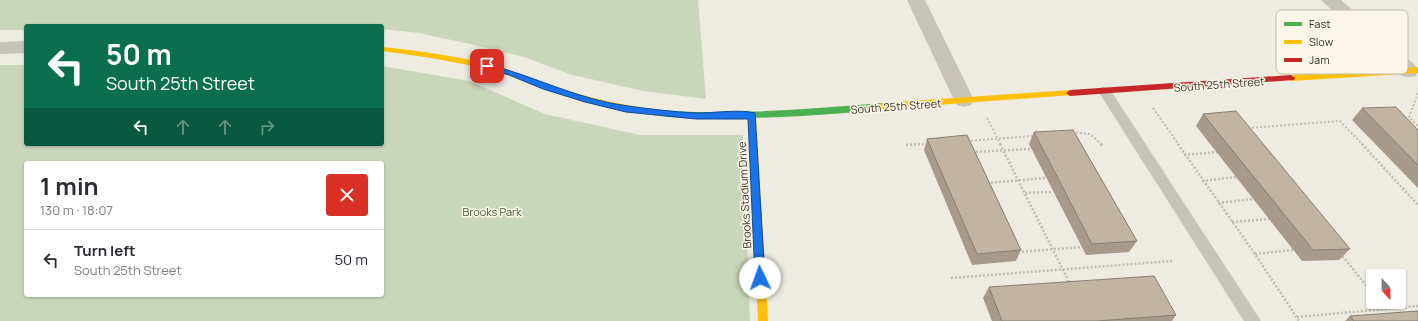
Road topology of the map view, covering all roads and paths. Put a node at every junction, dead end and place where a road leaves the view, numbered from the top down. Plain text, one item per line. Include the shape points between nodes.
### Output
1 (916, 0) edge
2 (1330, 0) edge
3 (1342, 10) edge
4 (24, 47) edge
5 (0, 48) edge
6 (384, 49) edge
7 (1367, 74) edge
8 (1104, 91) junction
9 (1418, 93) edge
10 (964, 100) junction
11 (1153, 108) dead end
12 (752, 116) junction
13 (987, 118) dead end
14 (1418, 126) edge
15 (1240, 129) edge
16 (1068, 133) edge
17 (1037, 136) edge
18 (998, 139) junction
19 (960, 142) edge
20 (929, 144) edge
21 (906, 145) dead end
22 (1103, 147) dead end
23 (1031, 149) dead end
24 (1004, 151) junction
25 (965, 152) edge
26 (1217, 152) dead end
27 (1184, 155) junction
28 (1237, 177) dead end
29 (1046, 178) dead end
30 (1019, 180) junction
31 (1202, 181) junction
32 (980, 184) edge
33 (1053, 192) dead end
34 (1025, 193) junction
35 (1253, 199) dead end
36 (1218, 202) junction
37 (1418, 205) edge
38 (1269, 219) dead end
39 (1232, 222) junction
40 (1082, 248) dead end
41 (1053, 249) junction
42 (1293, 250) dead end
43 (1012, 252) edge
44 (1339, 252) edge
45 (1255, 254) junction
46 (1172, 261) dead end
47 (1063, 269) junction
48 (951, 278) dead end
49 (1366, 285) edge
50 (1071, 286) edge
51 (1418, 306) edge
52 (1406, 307) edge
53 (1385, 309) edge
54 (1297, 317) junction
55 (762, 321) edge
56 (1253, 321) edge
57 (1299, 321) edge

1 - 10 street
2 - 3 street
4 - 5 street
6 - 12 street, South 25th Street via 438,55 475,63 512,73 572,96 626,109 696,116
7 - 8 street, South 25th Street
8 - 10 street, South 25th Street
8 - 56 lane
9 - 14 path via 1410,117
10 - 12 street, South 25th Street
11 - 27 path
12 - 55 street, Brooks Stadium Drive
13 - 18 path
15 - 37 path via 1340,121
16 - 22 path via 1093,134
17 - 18 path
18 - 19 path
18 - 24 path
20 - 21 path
23 - 24 path
24 - 25 path
24 - 30 path
26 - 27 path
27 - 31 path
28 - 31 path
29 - 30 path
30 - 32 path
30 - 34 path
31 - 36 path
33 - 34 path
34 - 41 path
35 - 36 path
36 - 39 path
38 - 39 path
39 - 45 path
40 - 41 path
41 - 43 path
41 - 47 path
42 - 45 path
44 - 49 path
45 - 54 path
46 - 47 path
47 - 48 path
47 - 50 path
51 - 52 path
53 - 54 path
54 - 57 path

